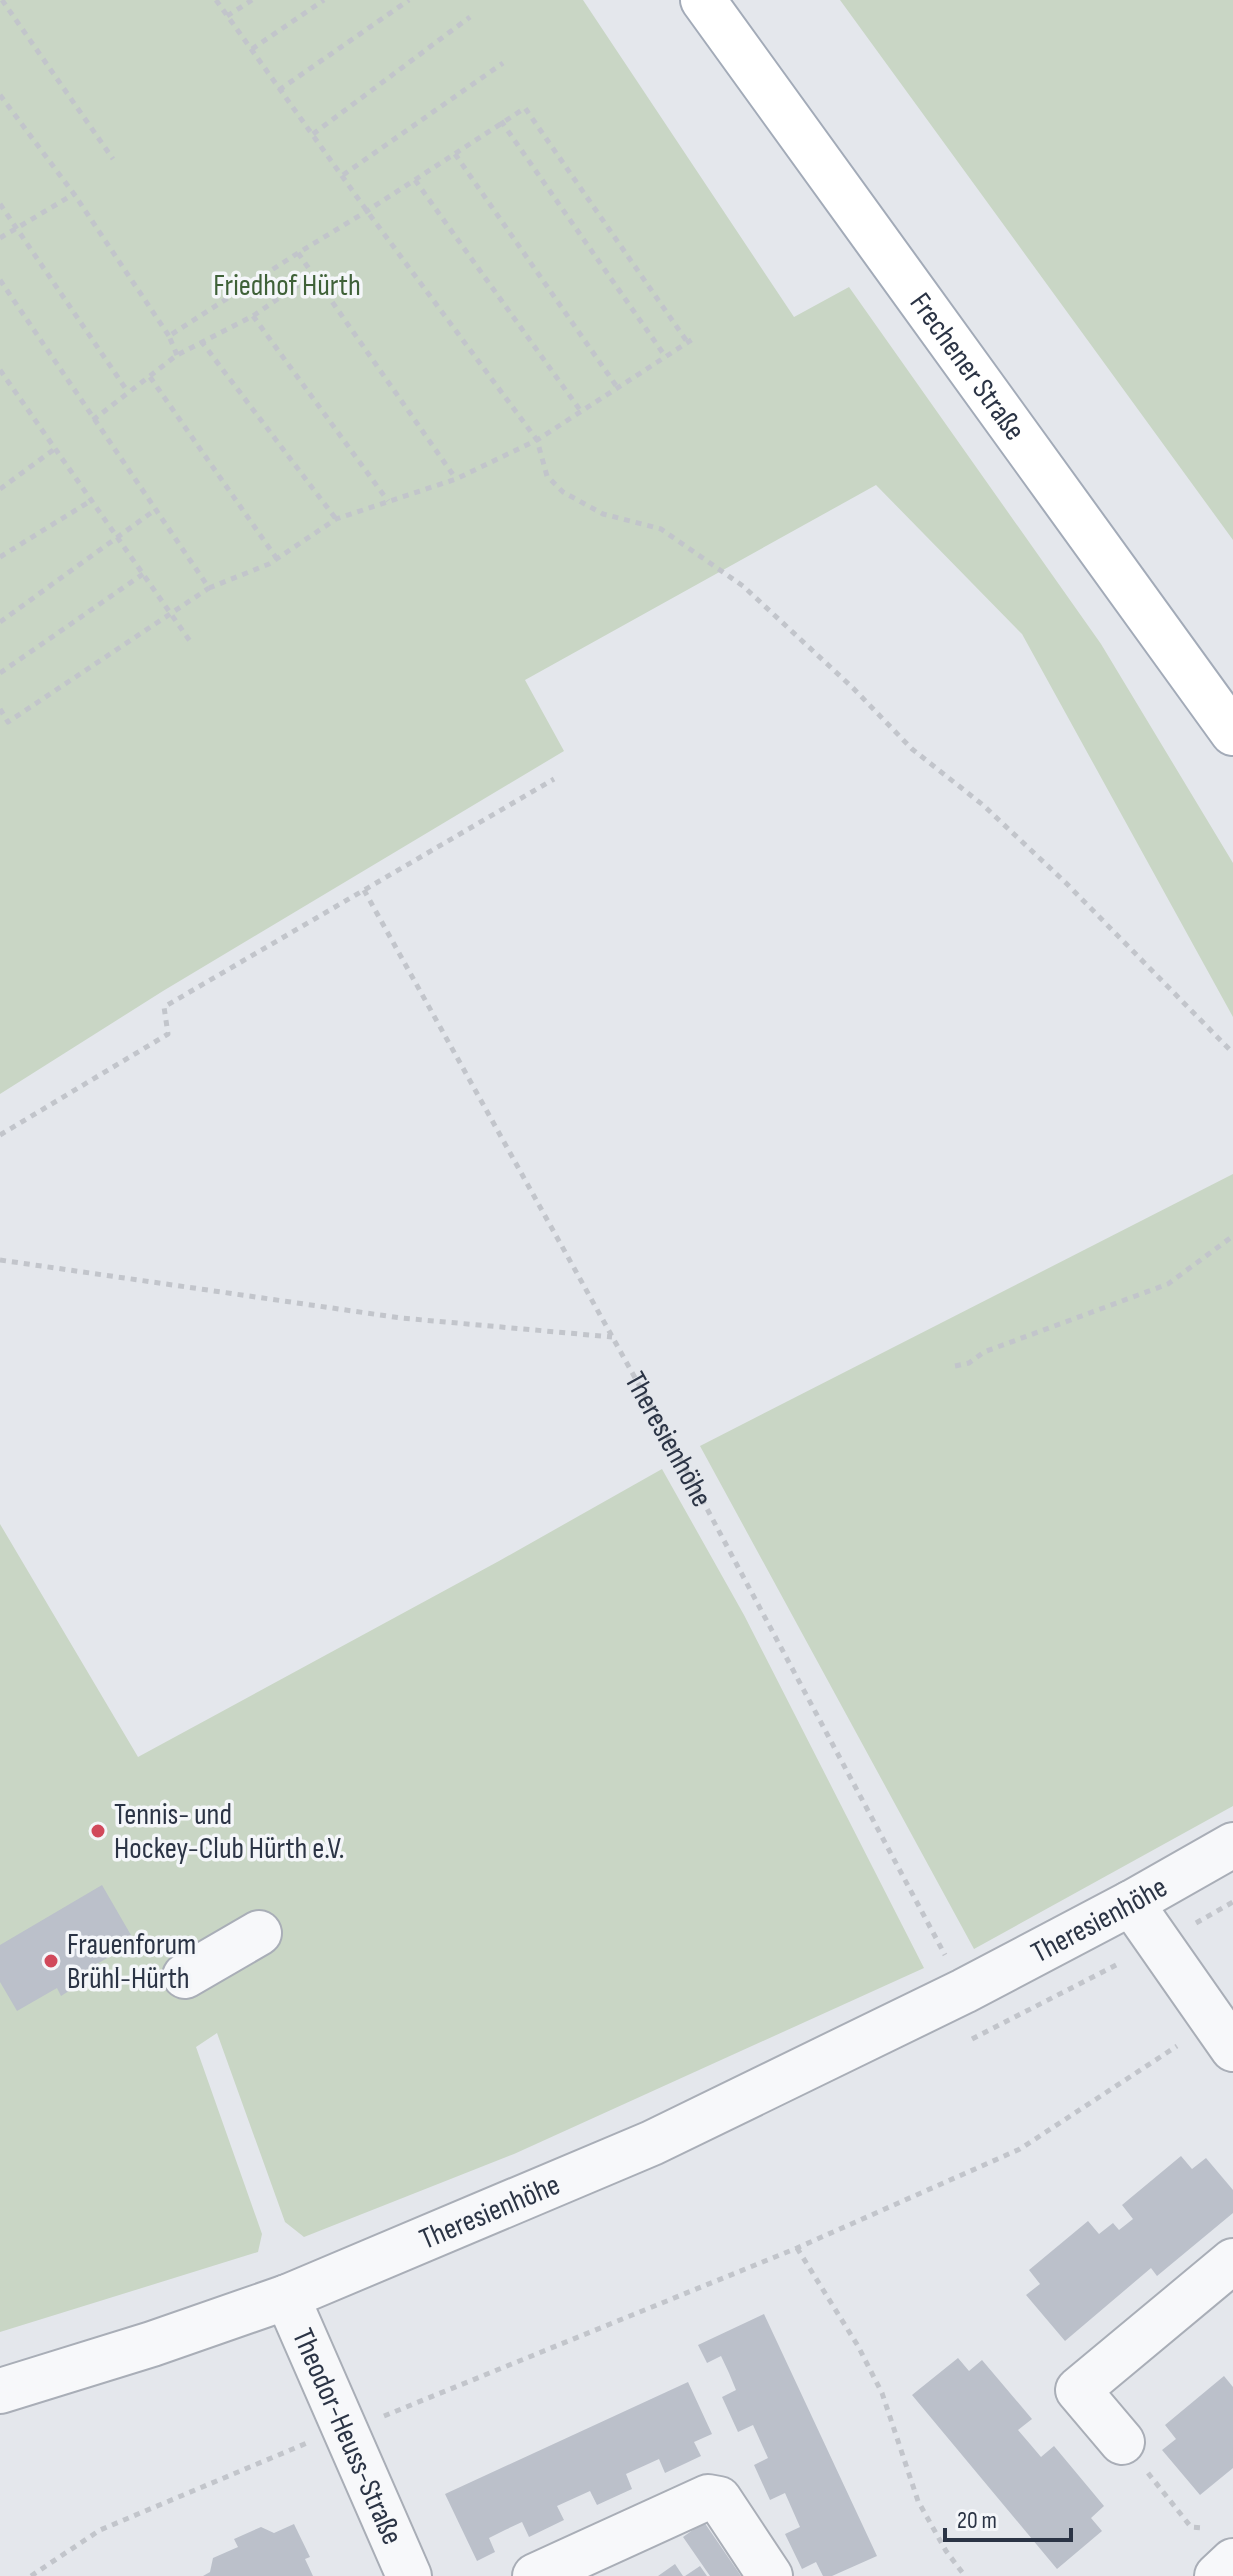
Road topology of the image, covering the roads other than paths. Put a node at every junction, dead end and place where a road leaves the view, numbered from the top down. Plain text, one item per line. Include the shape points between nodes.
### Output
1 (703, 0) edge
2 (1233, 733) edge
3 (1233, 1845) edge
4 (1131, 1903) junction
5 (259, 1933) dead end
6 (185, 1976) dead end
7 (1223, 2034) edge
8 (1233, 2261) edge
9 (287, 2297) junction
10 (0, 2391) edge
11 (1122, 2442) road end
12 (1233, 2561) edge
13 (401, 2573) edge
14 (535, 2576) edge
15 (770, 2576) edge
16 (1217, 2576) edge

1 - 2 main road, Frechener Straße
3 - 4 street, Theresienhöhe
4 - 7 street
4 - 9 street, Theresienhöhe via 652,2143
5 - 6 street
8 - 11 street via 1078,2390
9 - 10 street, Theresienhöhe
9 - 13 street, Theodor-Heuss-Straße
12 - 16 street
14 - 15 street via 708,2497 719,2499

